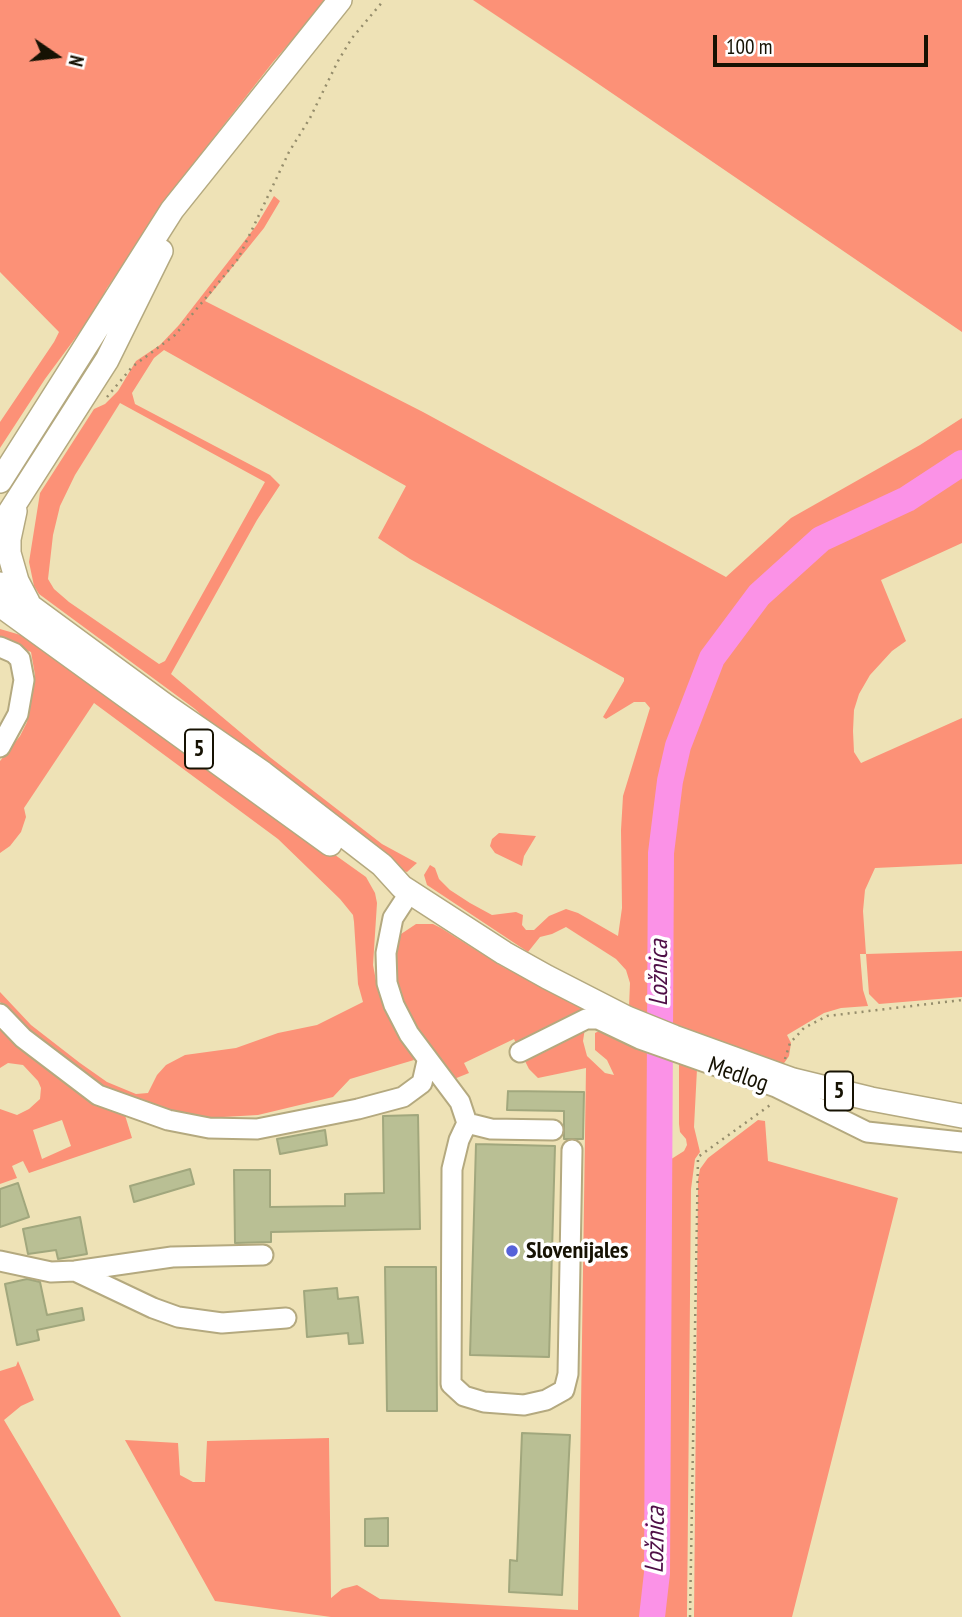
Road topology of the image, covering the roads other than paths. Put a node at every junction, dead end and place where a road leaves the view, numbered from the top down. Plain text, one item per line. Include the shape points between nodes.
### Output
1 (340, 0) edge
2 (208, 165) junction
3 (0, 481) edge
4 (19, 498) junction
5 (0, 527) edge
6 (0, 584) edge
7 (0, 606) edge
8 (27, 615) junction
9 (0, 620) edge
10 (0, 647) edge
11 (0, 747) edge
12 (406, 889) junction
13 (0, 1014) edge
14 (520, 1052) dead end
15 (427, 1061) junction
16 (962, 1116) edge
17 (467, 1123) junction
18 (553, 1130) dead end
19 (962, 1142) edge
20 (572, 1150) dead end
21 (263, 1255) dead end
22 (0, 1261) edge
23 (75, 1271) junction
24 (286, 1318) dead end

1 - 2 main road
2 - 3 main road via 172,210
2 - 4 main road via 107,360
4 - 5 main road
4 - 8 main road via 9,553
6 - 8 main road, 5
7 - 8 main road, 5
8 - 9 main road
8 - 12 main road, 5 via 215,738 382,865
10 - 11 street via 20,659 23,680 18,713
12 - 15 street via 393,918 386,953 387,983 394,1006
12 - 16 main road, 5 via 515,959 627,1018 806,1083
13 - 15 street via 23,1038 98,1095 168,1120 209,1128 257,1129 403,1097 422,1083
14 - 19 street, Medlog via 586,1019 598,1019 640,1039 776,1087 867,1132
15 - 17 street via 460,1102
17 - 18 street via 491,1129
17 - 20 street via 452,1169 451,1384 464,1396 484,1402 524,1405 564,1390
21 - 23 street via 172,1257
22 - 23 street via 51,1272
23 - 24 street via 178,1317 222,1323

